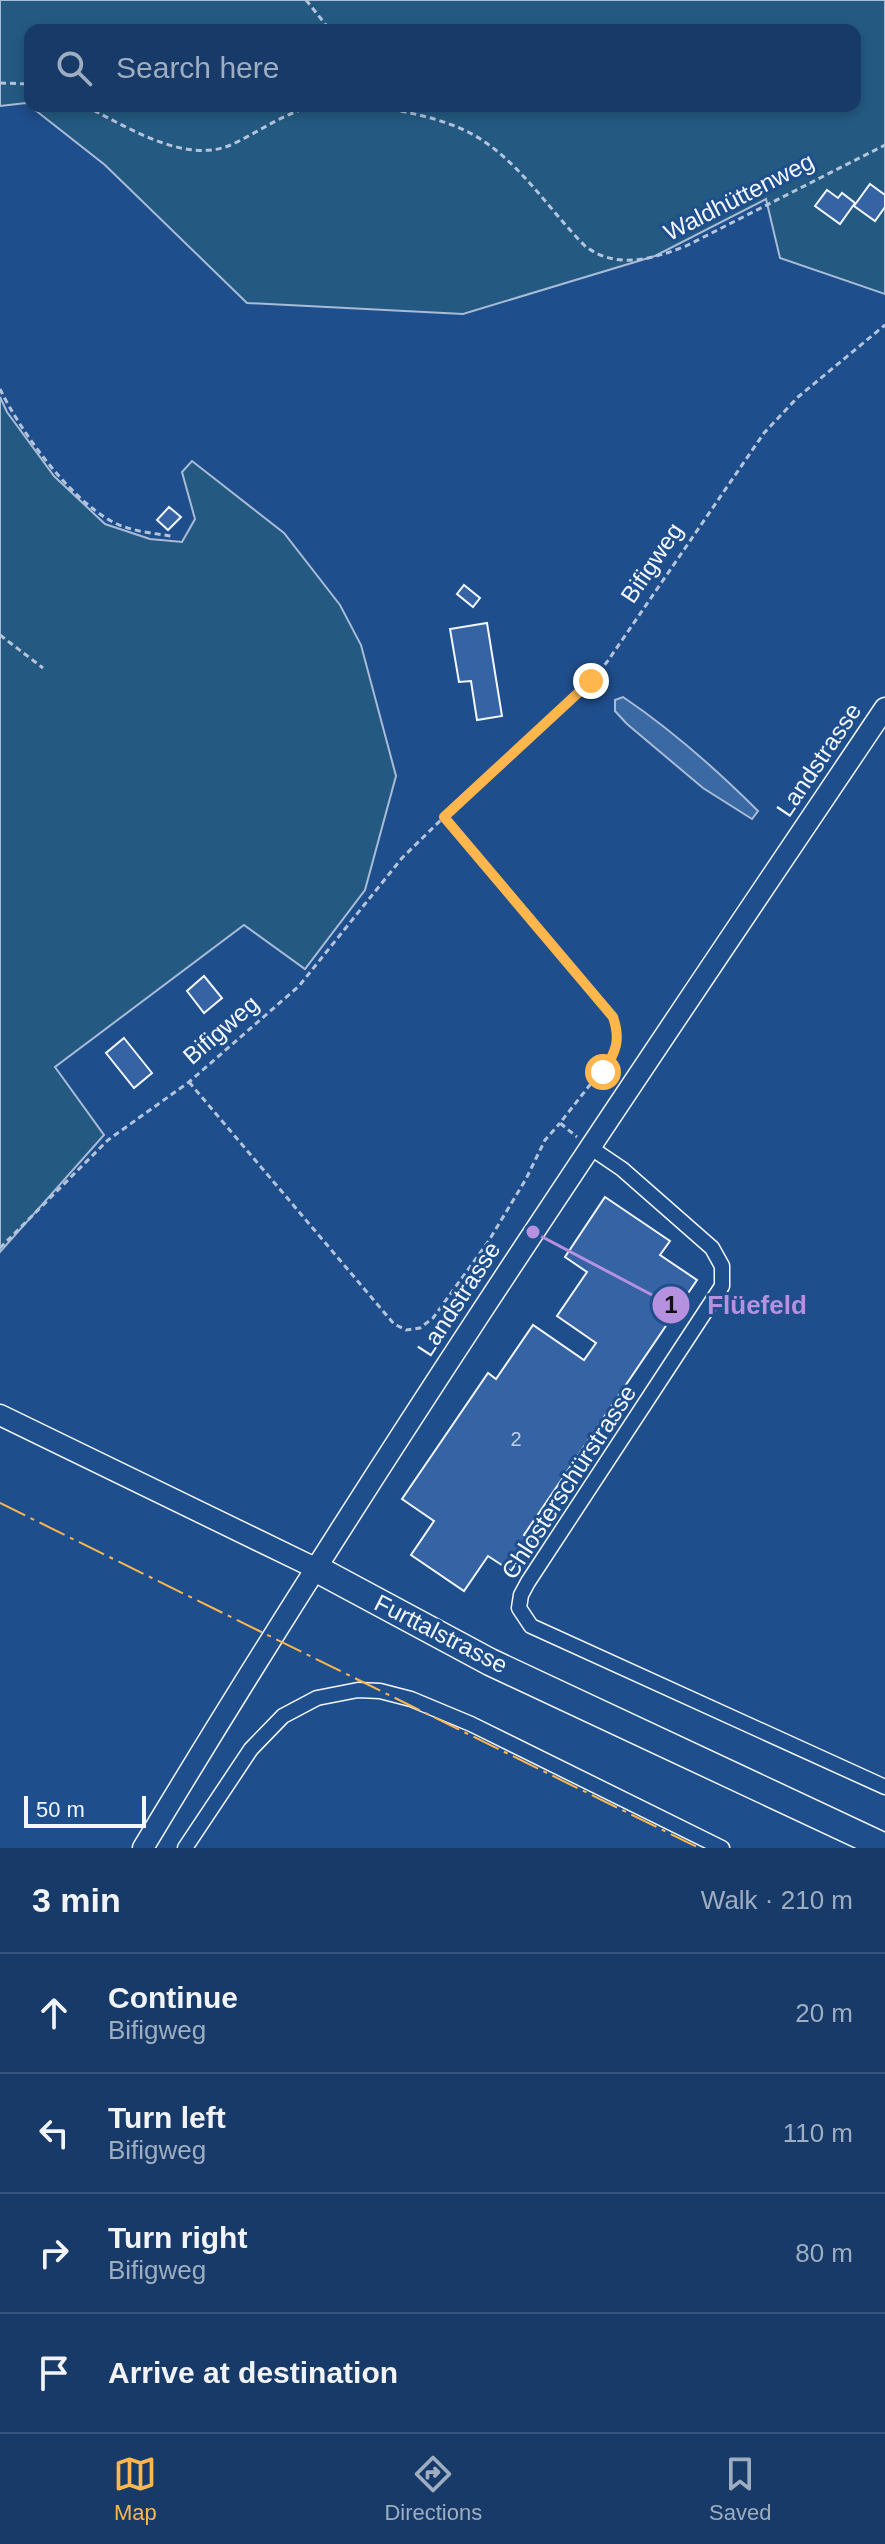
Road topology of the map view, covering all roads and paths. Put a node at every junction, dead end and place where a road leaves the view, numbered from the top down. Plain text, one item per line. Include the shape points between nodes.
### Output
1 (306, 0) edge
2 (325, 24) edge
3 (0, 83) edge
4 (24, 84) edge
5 (98, 112) edge
6 (293, 112) edge
7 (402, 112) edge
8 (885, 145) edge
9 (885, 325) edge
10 (0, 389) edge
11 (171, 536) dead end
12 (0, 635) edge
13 (43, 668) dead end
14 (885, 708) edge
15 (444, 817) junction
16 (189, 1082) junction
17 (560, 1123) junction
18 (588, 1146) junction
19 (0, 1248) edge
20 (0, 1415) edge
21 (315, 1568) junction
22 (885, 1787) edge
23 (885, 1847) edge
24 (143, 1848) edge
25 (185, 1848) edge
26 (722, 1848) edge

1 - 2 path
3 - 4 path
5 - 6 path via 174,147 207,152
7 - 8 path, Waldhüttenweg via 485,142 585,246 616,261 659,257 686,246
9 - 15 path, Bifigweg via 798,397 764,433 591,681
10 - 11 path via 41,454 96,510 121,525
12 - 13 path
14 - 18 main road, Landstrasse
15 - 16 path, Bifigweg via 402,858 299,986
15 - 17 path via 613,1017 619,1034 615,1053
16 - 17 path via 394,1324 406,1330 433,1318 488,1242 545,1140
16 - 19 path, Bifigweg via 108,1140
17 - 18 path
18 - 21 main road, Landstrasse
18 - 22 street, Chlosterschürstrasse via 712,1248 722,1266 722,1286 528,1582 519,1608 531,1626
20 - 21 main road, Furttalstrasse
21 - 23 highway, Furttalstrasse via 490,1662
21 - 24 main road, Landstrasse
25 - 26 street via 251,1749 283,1716 317,1698 358,1690 411,1699 471,1724

